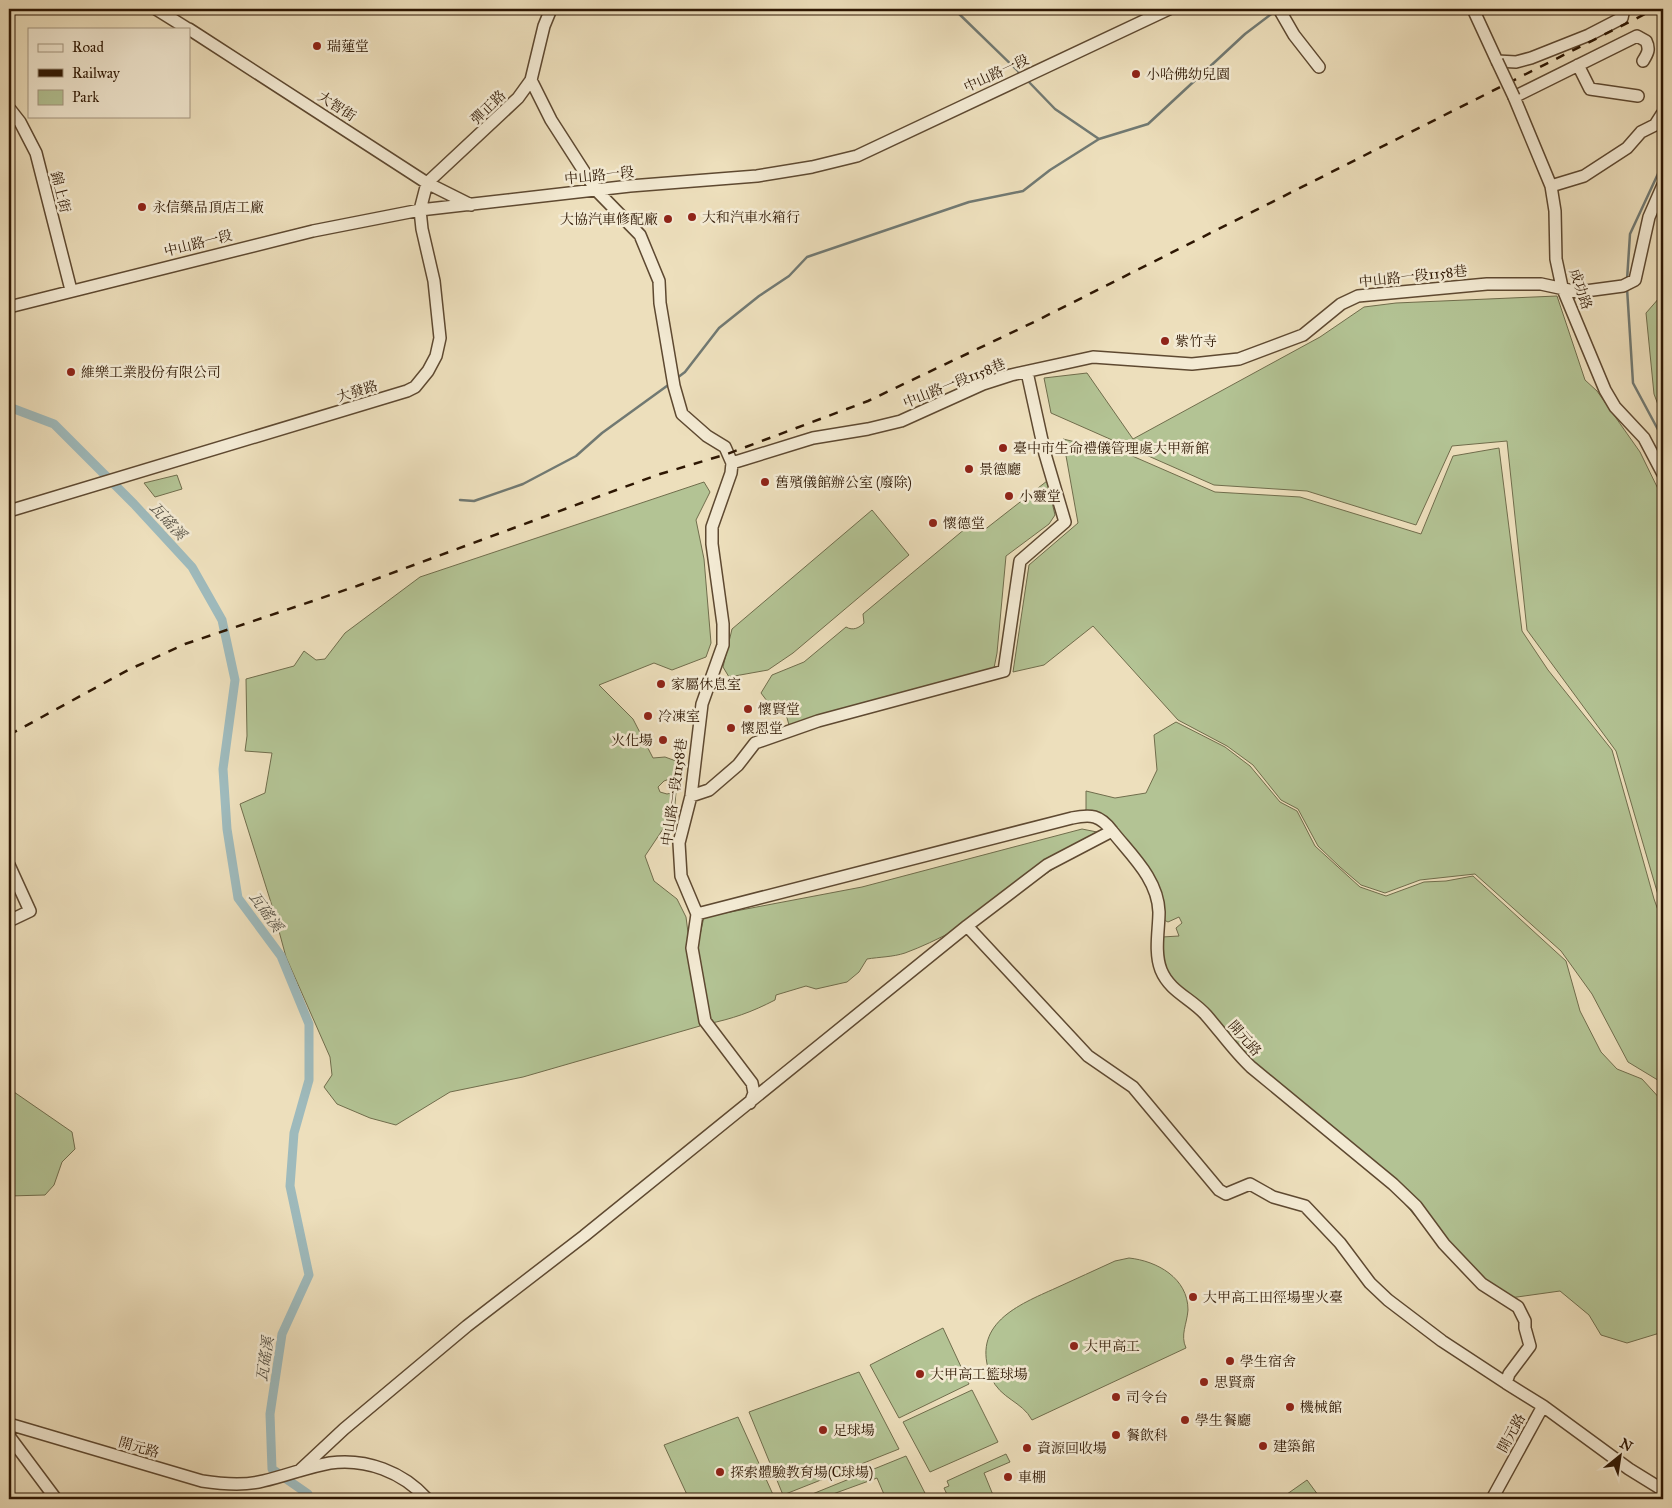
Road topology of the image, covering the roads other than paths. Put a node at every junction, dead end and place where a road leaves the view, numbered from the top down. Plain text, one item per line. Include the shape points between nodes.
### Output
1 (156, 9) edge
2 (551, 9) edge
3 (1169, 9) edge
4 (1279, 9) edge
5 (1473, 9) edge
6 (1624, 9) edge
7 (186, 28) edge
8 (190, 30) edge
9 (1497, 61) junction
10 (1643, 61) dead end
11 (1578, 65) junction
12 (1319, 67) dead end
13 (531, 80) junction
14 (1638, 96) dead end
15 (1514, 97) junction
16 (9, 108) edge
17 (1662, 114) dead end
18 (427, 183) junction
19 (1663, 185) edge
20 (1551, 186) junction
21 (596, 190) junction
22 (471, 205) junction
23 (420, 210) junction
24 (1562, 287) junction
25 (71, 290) junction
26 (9, 306) edge
27 (1027, 372) junction
28 (732, 463) junction
29 (1663, 474) edge
30 (9, 511) edge
31 (691, 796) junction
32 (1112, 831) junction
33 (9, 865) edge
34 (697, 914) junction
35 (9, 920) edge
36 (967, 926) junction
37 (749, 1104) junction
38 (1506, 1383) junction
39 (1543, 1406) junction
40 (9, 1424) edge
41 (9, 1436) edge
42 (331, 1442) junction
43 (331, 1463) junction
44 (294, 1472) junction
45 (1663, 1490) edge
46 (56, 1499) edge
47 (427, 1499) edge
48 (1492, 1499) edge

1 - 7 street, 大智街
2 - 13 street, 彈正路
3 - 21 street, 中山路一段 via 857,156 757,176
4 - 12 street
5 - 9 street
6 - 9 street via 1622,18 1589,35 1531,58 1516,62
8 - 18 street, 大智街
9 - 15 street, 成功路, bridge
10 - 11 street via 1649,46 1638,36
11 - 14 street via 1590,89
11 - 15 street
13 - 18 street, 彈正路 via 502,114
13 - 21 street via 551,120
15 - 20 street, 成功路
16 - 25 street, 錦上街 via 36,153
17 - 20 street via 1655,125 1641,132 1627,148 1584,176
18 - 22 street, 大智街
18 - 23 street
19 - 24 street, 中山路一段1158巷 via 1649,217 1635,280 1578,292
20 - 24 street, 成功路 via 1556,259
21 - 22 street, 中山路一段
21 - 28 street via 640,235 658,281 673,381 682,414 707,436 725,446
22 - 23 street, 中山路一段
23 - 25 street, 中山路一段 via 312,231
23 - 30 street, 大發路 via 434,281 440,338 436,356 415,386
24 - 27 street, 中山路一段1158巷 via 1487,284 1358,296 1340,304 1303,335 1239,359 1192,364 1093,356
24 - 29 street, 成功路 via 1605,390 1615,407 1644,438
25 - 26 street, 中山路一段
27 - 28 street, 中山路一段1158巷 via 983,384 901,421 813,438
27 - 31 street via 1066,522 1020,561 1004,671 818,721 755,743 738,765 709,790
28 - 31 street, 中山路一段1158巷 via 712,527 723,645 702,704
31 - 34 street, 中山路一段1158巷 via 679,843 682,876
32 - 34 street via 1104,820 1087,815 1072,818
32 - 36 street via 1047,865
32 - 38 street, 開元路 via 1149,878 1156,893 1158,955 1168,984 1205,1013 1251,1067 1410,1200 1444,1244 1482,1284 1518,1307 1525,1321 1530,1346
33 - 35 street via 30,911
34 - 37 street, 中山路一段1158巷 via 692,948 705,1021 752,1083 754,1093
36 - 37 street
36 - 38 street via 1088,1056 1133,1087 1219,1190 1226,1194 1250,1184 1273,1197 1305,1206 1388,1300
37 - 42 street via 467,1326
38 - 39 street, 開元路
39 - 45 street via 1628,1470
39 - 48 street, 開元路
40 - 44 street, 開元路 via 202,1481 223,1484 264,1481
41 - 46 street
42 - 43 street via 328,1450
42 - 44 street
43 - 44 street
43 - 47 street via 370,1464 386,1470 405,1479

